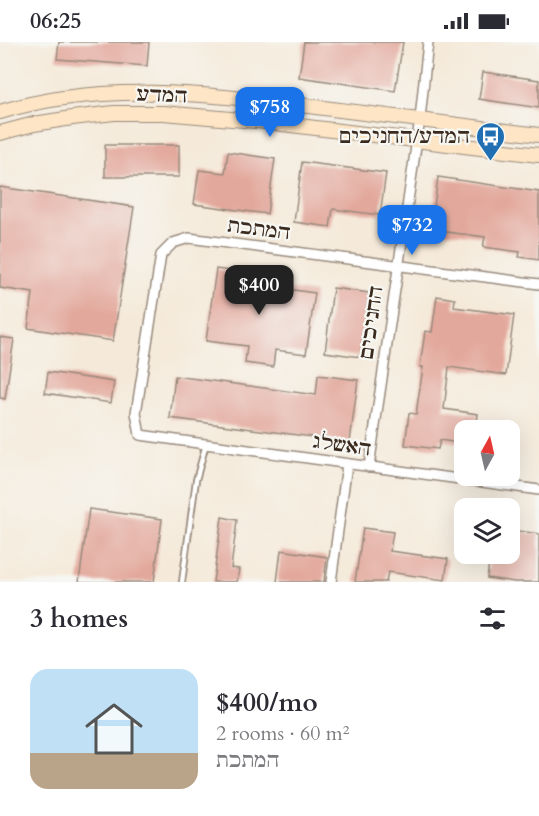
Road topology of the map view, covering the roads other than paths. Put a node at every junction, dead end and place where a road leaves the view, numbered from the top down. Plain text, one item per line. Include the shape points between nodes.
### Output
1 (428, 42) edge
2 (0, 112) edge
3 (420, 119) junction
4 (0, 134) edge
5 (539, 135) edge
6 (417, 140) junction
7 (539, 155) edge
8 (397, 266) junction
9 (539, 284) edge
10 (140, 435) joint
11 (206, 444) junction
12 (346, 464) junction
13 (369, 467) junction
14 (539, 490) edge
15 (182, 582) edge
16 (331, 582) edge

1 - 3 street, החניכים
2 - 3 street, המדע via 63,98 146,92
3 - 5 street, המדע
3 - 6 street, החניכים
4 - 6 street, המדע via 72,117 164,113
6 - 7 street, המדע
6 - 8 street, החניכים
8 - 9 street, המתכת
8 - 10 street, המתכת via 189,238 173,243 161,255 136,413
8 - 13 street, החניכים
10 - 11 street, האשלג
11 - 12 street, האשלג
11 - 15 lane via 196,480
12 - 13 street, האשלג
12 - 16 street
13 - 14 street, האשלג

